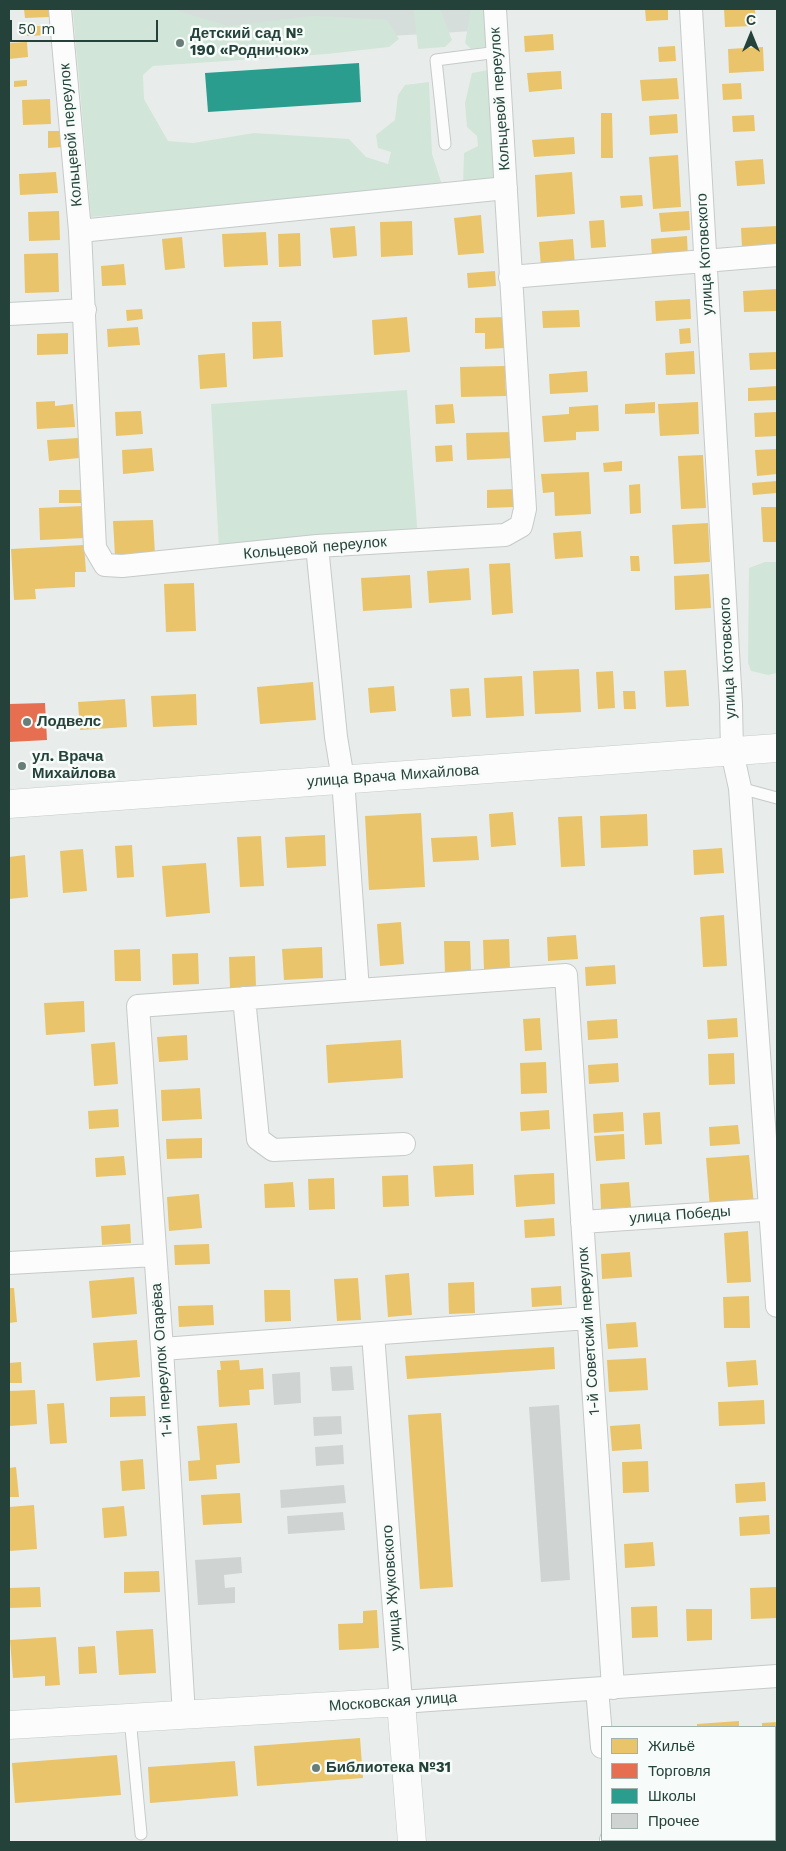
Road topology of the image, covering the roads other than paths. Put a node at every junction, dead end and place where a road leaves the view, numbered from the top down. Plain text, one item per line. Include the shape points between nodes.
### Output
1 (60, 9) edge
2 (494, 9) edge
3 (691, 9) edge
4 (498, 52) junction
5 (445, 144) dead end
6 (506, 188) junction
7 (80, 231) junction
8 (777, 256) edge
9 (705, 261) junction
10 (510, 277) junction
11 (85, 310) junction
12 (9, 314) edge
13 (317, 546) junction
14 (777, 748) edge
15 (732, 752) junction
16 (343, 779) junction
17 (740, 788) junction
18 (777, 798) edge
19 (9, 804) edge
20 (358, 990) junction
21 (244, 998) junction
22 (404, 1144) dead end
23 (774, 1210) edge
24 (582, 1222) junction
25 (155, 1255) junction
26 (9, 1263) edge
27 (777, 1306) edge
28 (588, 1318) junction
29 (373, 1334) junction
30 (162, 1349) junction
31 (777, 1676) edge
32 (605, 1688) junction
33 (401, 1702) junction
34 (184, 1715) junction
35 (130, 1718) junction
36 (9, 1725) edge
37 (603, 1726) edge
38 (141, 1834) dead end
39 (412, 1842) edge

1 - 7 street, Кольцевой переулок
2 - 4 street, Кольцевой переулок
3 - 9 street, улица Котовского
4 - 5 lane via 436,60
4 - 6 street, Кольцевой переулок
6 - 7 street, Кольцевой переулок
6 - 10 street, Кольцевой переулок
7 - 11 street, Кольцевой переулок
8 - 9 street
9 - 10 street
9 - 15 street, улица Котовского via 732,704
10 - 13 street, Кольцевой переулок via 525,509 521,526 505,535
11 - 12 street
11 - 13 street, Кольцевой переулок via 95,548 105,565 122,566
13 - 16 street
14 - 15 main road, улица Врача Михайлова
15 - 16 main road, улица Врача Михайлова
15 - 17 street, улица Котовского
16 - 19 main road, улица Врача Михайлова
16 - 20 street
17 - 18 lane
17 - 23 street, улица Котовского
20 - 21 street
20 - 24 street, 1-й Советский переулок via 566,975
21 - 22 street via 258,1139 273,1150
21 - 25 street, 1-й переулок Огарёва via 138,1006
23 - 24 street, улица Победы
23 - 27 street, улица Котовского
24 - 28 street, 1-й Советский переулок
25 - 26 street
25 - 30 street, 1-й переулок Огарёва
28 - 29 street
28 - 32 street, 1-й Советский переулок
29 - 30 street
29 - 33 street, улица Жуковского
30 - 34 street, 1-й переулок Огарёва
31 - 32 street, Московская улица
32 - 33 street, Московская улица
32 - 37 street, 1-й Советский переулок
33 - 34 main road, Московская улица
33 - 39 main road, улица Жуковского
34 - 35 main road, Московская улица
35 - 36 main road, Московская улица
35 - 38 lane

